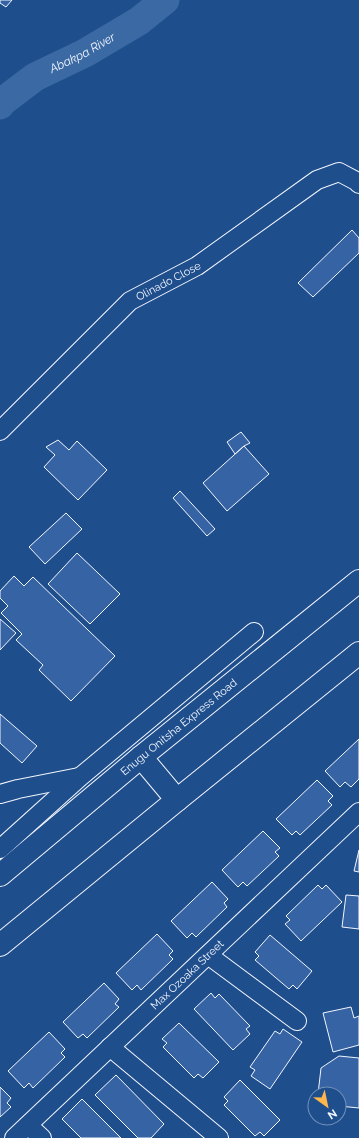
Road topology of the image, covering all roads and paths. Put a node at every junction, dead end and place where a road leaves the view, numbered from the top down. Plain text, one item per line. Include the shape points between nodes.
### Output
1 (359, 184) edge
2 (0, 431) edge
3 (359, 581) edge
4 (254, 632) dead end
5 (359, 653) edge
6 (141, 757) junction
7 (80, 777) junction
8 (0, 794) edge
9 (177, 800) junction
10 (359, 812) edge
11 (0, 849) edge
12 (0, 875) edge
13 (0, 945) edge
14 (208, 955) junction
15 (297, 1021) dead end
16 (110, 1047) junction
17 (28, 1125) junction
18 (14, 1138) edge
19 (42, 1138) edge
20 (219, 1138) edge

1 - 2 street, Olinado Close via 339,172 317,180 197,266 130,301
3 - 6 highway, Enugu Onitsha Express Road
4 - 7 street
5 - 9 highway
6 - 9 highway
6 - 12 highway, Enugu Onitsha Express Road
7 - 8 street
7 - 11 street
9 - 13 highway
10 - 14 street, Max Ozoaka Street
14 - 15 street
14 - 16 street, Max Ozoaka Street
16 - 17 street, Max Ozoaka Street
16 - 20 street
17 - 18 street, Max Ozoaka Street
17 - 19 street

